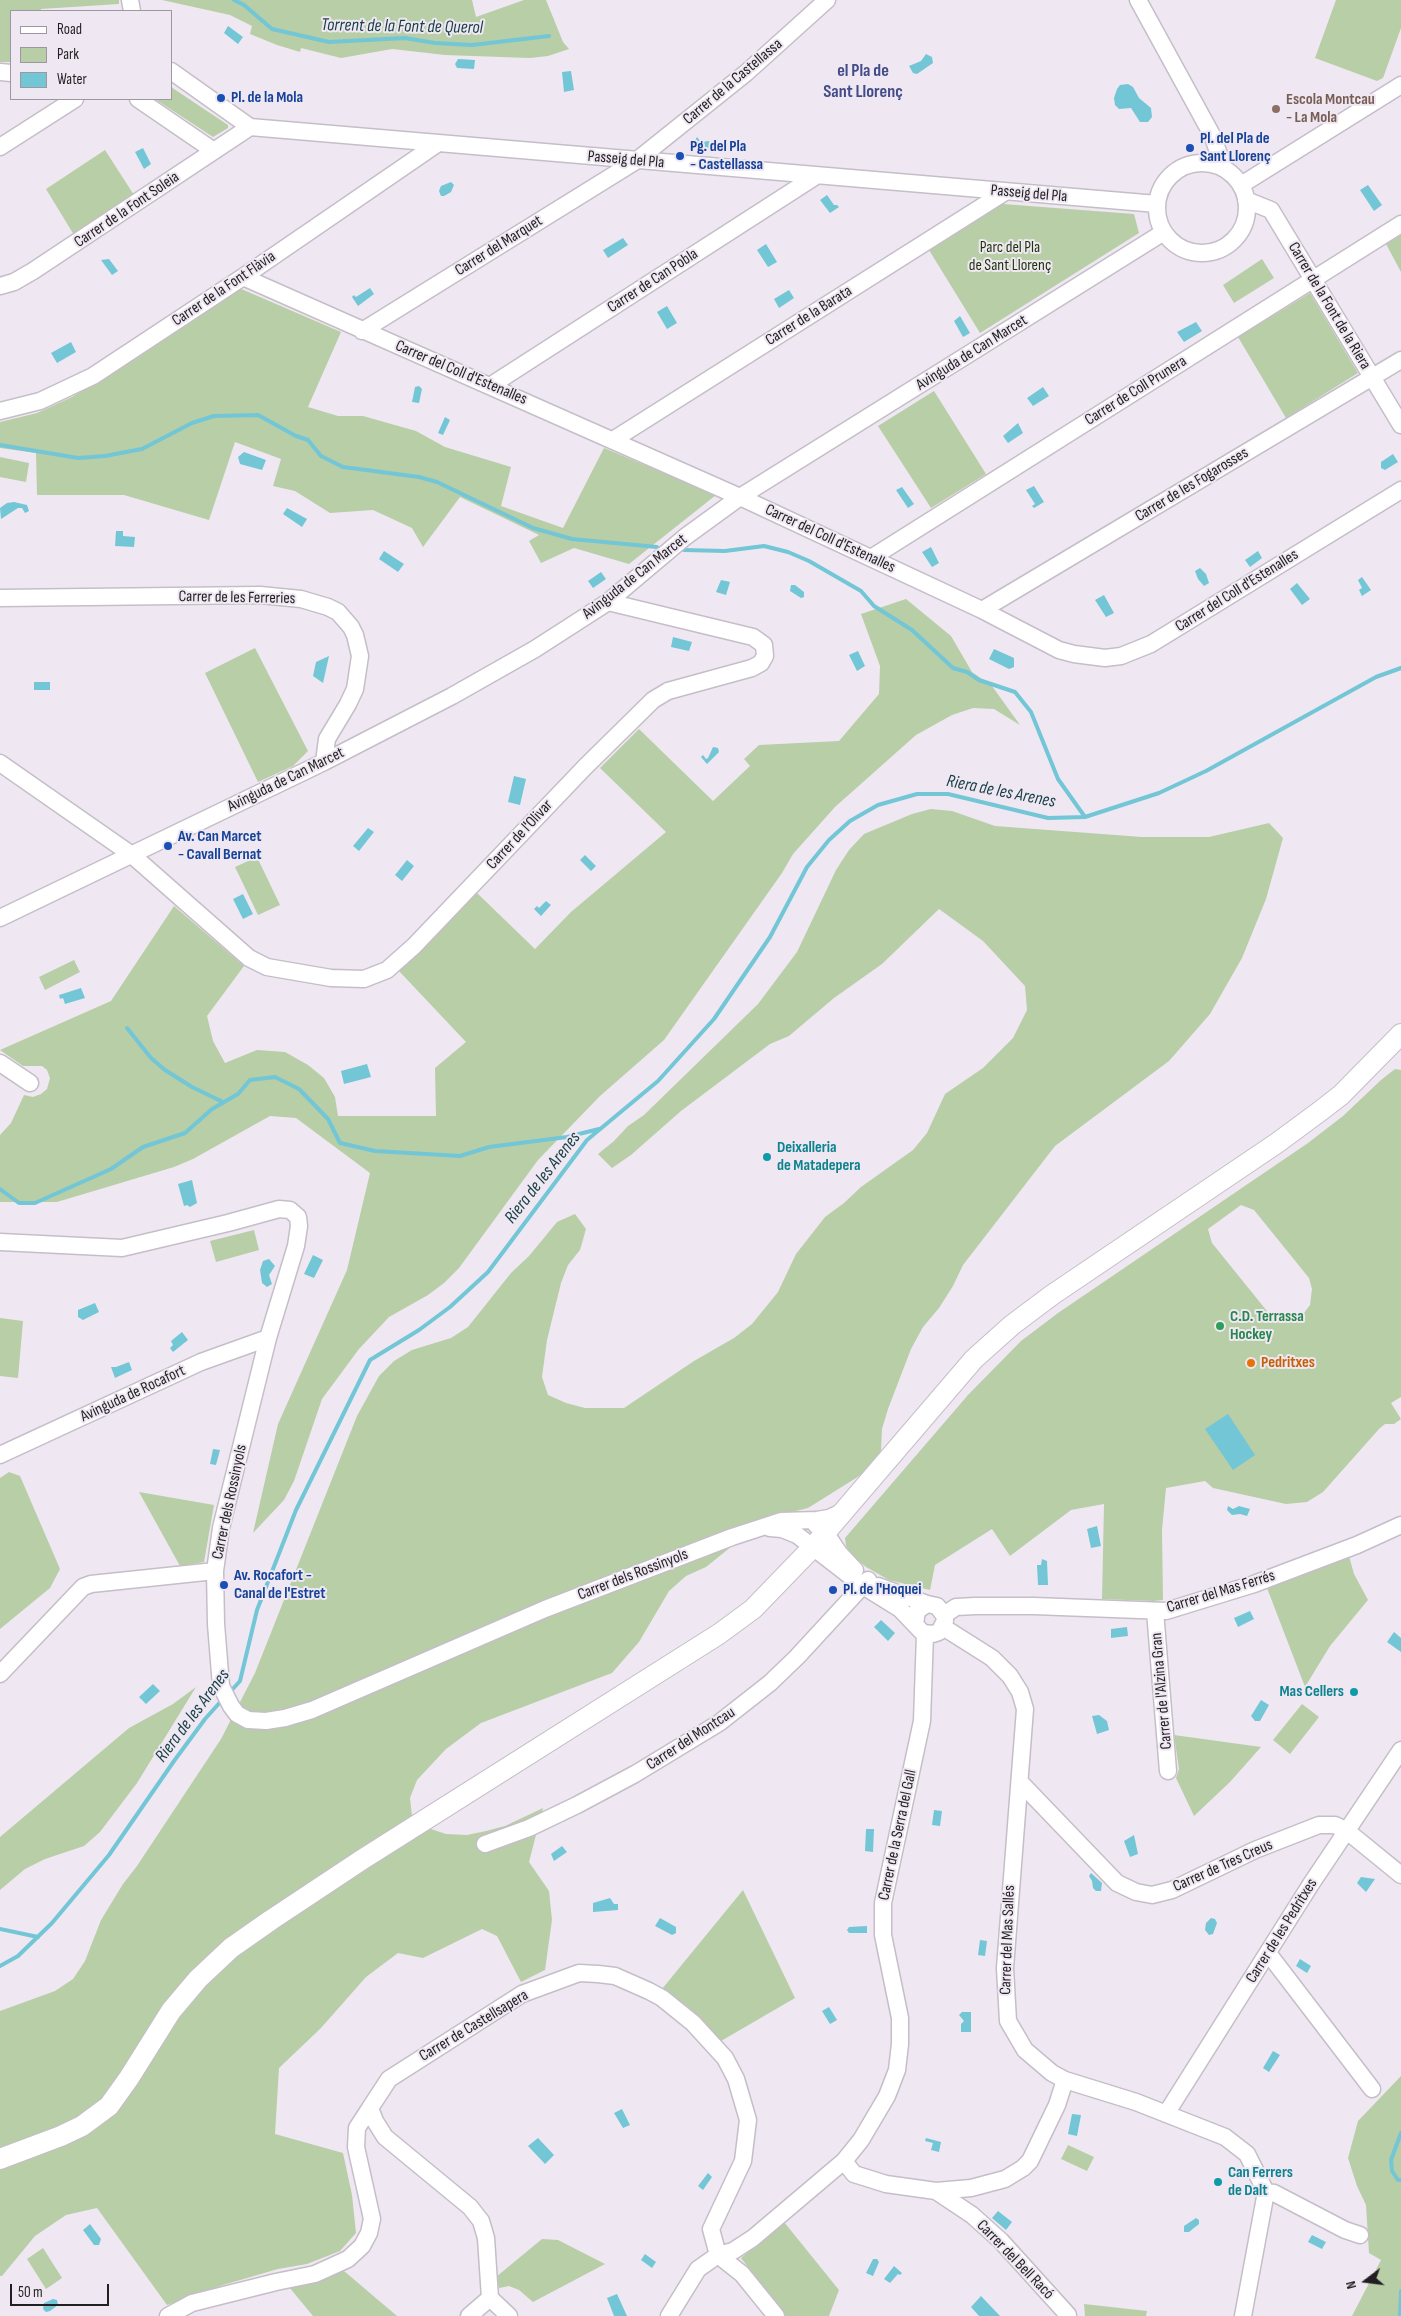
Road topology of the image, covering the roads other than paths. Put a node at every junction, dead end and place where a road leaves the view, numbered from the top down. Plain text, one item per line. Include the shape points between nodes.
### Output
1 (827, 0) edge
2 (1138, 0) edge
3 (172, 73) edge
4 (1401, 85) edge
5 (73, 100) edge
6 (139, 100) edge
7 (250, 127) junction
8 (437, 144) junction
9 (0, 147) edge
10 (214, 151) junction
11 (636, 161) junction
12 (1224, 168) junction
13 (816, 176) junction
14 (1005, 192) junction
15 (1244, 193) junction
16 (1157, 204) junction
17 (1401, 224) edge
18 (1164, 232) junction
19 (243, 277) junction
20 (1314, 279) junction
21 (0, 286) edge
22 (362, 331) junction
23 (1401, 360) edge
24 (1372, 378) junction
25 (490, 386) junction
26 (0, 412) edge
27 (1401, 425) edge
28 (612, 440) junction
29 (1401, 490) edge
30 (740, 497) junction
31 (871, 558) junction
32 (0, 598) edge
33 (608, 602) junction
34 (982, 610) junction
35 (0, 762) edge
36 (324, 762) junction
37 (132, 856) junction
38 (0, 918) edge
39 (1399, 1041) edge
40 (0, 1062) edge
41 (30, 1083) dead end
42 (0, 1242) edge
43 (268, 1338) junction
44 (0, 1455) edge
45 (845, 1510) junction
46 (1401, 1525) edge
47 (794, 1526) junction
48 (819, 1540) junction
49 (794, 1568) junction
50 (215, 1571) junction
51 (865, 1583) junction
52 (927, 1604) junction
53 (1155, 1611) junction
54 (944, 1621) junction
55 (920, 1629) junction
56 (0, 1674) edge
57 (1401, 1750) edge
58 (1168, 1771) dead end
59 (1020, 1782) junction
60 (1347, 1831) junction
61 (485, 1844) dead end
62 (1401, 1875) edge
63 (1268, 1953) junction
64 (1065, 2080) junction
65 (1372, 2089) dead end
66 (370, 2108) junction
67 (1166, 2114) junction
68 (0, 2159) edge
69 (844, 2162) junction
70 (936, 2191) junction
71 (1266, 2192) junction
72 (1360, 2235) dead end
73 (718, 2256) junction
74 (490, 2298) junction
75 (1068, 2315) edge
76 (168, 2316) edge
77 (469, 2316) edge
78 (509, 2316) edge
79 (670, 2316) edge
80 (776, 2316) edge
81 (1243, 2316) edge

1 - 11 street, Carrer de la Castellassa via 746,73
2 - 12 street via 1212,135
3 - 7 street, Passeig del Pla
4 - 15 street
5 - 9 street
6 - 10 street
7 - 8 street, Passeig del Pla
7 - 10 street, Carrer de la Font Soleia
8 - 11 street, Passeig del Pla
8 - 19 street, Carrer de la Font Flàvia
10 - 21 street, Carrer de la Font Soleia via 41,266 14,282
11 - 13 street, Passeig del Pla
11 - 22 street, Carrer del Marquet
12 - 15 street
12 - 16 street via 1201,163 1179,169 1166,181
13 - 14 street, Passeig del Pla
13 - 25 street, Carrer de Can Pobla
14 - 16 street, Passeig del Pla
14 - 28 street, Carrer de la Barata
15 - 18 street via 1247,213 1243,227 1223,248 1195,252 1172,241
15 - 20 street, Carrer de la Font de la Riera via 1271,210
16 - 18 street
17 - 20 street, Carrer de Coll Prunera
18 - 30 street, Avinguda de Can Marcet
19 - 22 street, Carrer del Coll d'Estenalles
19 - 26 street, Carrer de la Font Flàvia via 93,376 40,401
20 - 24 street, Carrer de la Font de la Riera
20 - 31 street, Carrer de Coll Prunera
22 - 25 street, Carrer del Coll d'Estenalles
23 - 24 street, Carrer de les Fogarosses
24 - 27 street, Carrer de la Font de la Riera
24 - 34 street, Carrer de les Fogarosses
25 - 28 street, Carrer del Coll d'Estenalles
28 - 30 street, Carrer del Coll d'Estenalles
29 - 34 street, Carrer del Coll d'Estenalles via 1151,644 1121,656 1091,657 1059,650
30 - 31 street, Carrer del Coll d'Estenalles
30 - 33 street, Avinguda de Can Marcet via 685,537
31 - 34 street, Carrer del Coll d'Estenalles
32 - 36 street, Carrer de les Ferreries via 260,595 301,598 338,612 351,627 360,656 354,689 327,739
33 - 36 street, Avinguda de Can Marcet via 519,659
33 - 37 street, Carrer de l'Olivar via 753,637 764,645 765,656 752,668 668,690 654,700 387,970 352,980 258,963 225,939
35 - 37 street
36 - 37 street, Avinguda de Can Marcet
37 - 38 street, Avinguda de Can Marcet
39 - 45 street via 1319,1112 1052,1294 1012,1325 974,1359
40 - 41 street
42 - 43 street, Carrer dels Rossinyols via 122,1248 262,1212 290,1210 298,1217 296,1246
43 - 44 street, Avinguda de Rocafort via 202,1362
43 - 50 street, Carrer dels Rossinyols via 221,1528
45 - 47 street, Carrer dels Rossinyols via 829,1518
45 - 48 street
46 - 53 street, Carrer del Mas Ferrés via 1254,1584 1177,1609
47 - 48 street, Carrer dels Rossinyols via 813,1523
47 - 49 street
47 - 50 street, Carrer dels Rossinyols via 781,1521 628,1576 312,1710 266,1721 248,1720 237,1714 225,1697 218,1663
48 - 49 street
48 - 51 street
49 - 68 street via 753,1609 719,1634 363,1859 231,1948 198,1979 171,2011 109,2106 82,2126
50 - 56 street via 82,1587
51 - 52 street
51 - 55 street
51 - 61 street, Carrer del Montcau via 777,1676 719,1723 578,1805
52 - 54 street via 937,1606
52 - 55 street via 917,1610
53 - 54 street, Carrer del Mas Ferrés via 975,1606 956,1607
53 - 58 street, Carrer de l'Alzina Gran
54 - 55 street via 933,1634
54 - 59 street, Carrer del Mas Sallés via 992,1658 1020,1692 1025,1709
55 - 69 street, Carrer de la Serra del Gall via 922,1721 882,1908 883,1936 900,2018 897,2070 887,2096
57 - 60 street, Carrer de les Pedritxes
59 - 60 street, Carrer de Tres Creus via 1117,1883 1152,1895 1172,1890 1255,1850 1319,1825 1335,1825
59 - 64 street, Carrer del Mas Sallés via 1004,1968 1008,2021 1025,2050
60 - 62 street
60 - 63 street, Carrer de les Pedritxes
63 - 65 street
63 - 67 street, Carrer de les Pedritxes
64 - 67 street, Carrer del Mas Sallés
64 - 70 street via 1042,2138 1023,2168 1005,2179
66 - 73 street, Carrer de Castellsapera via 390,2079 522,1994 579,1973 614,1976 629,1981 662,1998 694,2023 725,2058 742,2097 748,2120 744,2161 711,2228
66 - 74 street via 385,2137 470,2208 481,2221 486,2238
66 - 76 street, Carrer de Castellsapera via 357,2128 356,2147 372,2219 362,2246 348,2259 315,2274 192,2303
67 - 71 street, Carrer del Mas Sallés via 1225,2137 1247,2154
69 - 70 street via 854,2174 886,2184
69 - 73 street, Carrer de la Serra del Gall via 753,2238 734,2251
70 - 75 street, Carrer del Bell Racó via 972,2215 1001,2241
71 - 72 street
71 - 81 street
73 - 79 street via 698,2269
73 - 80 street via 742,2274
74 - 77 street
74 - 78 street

